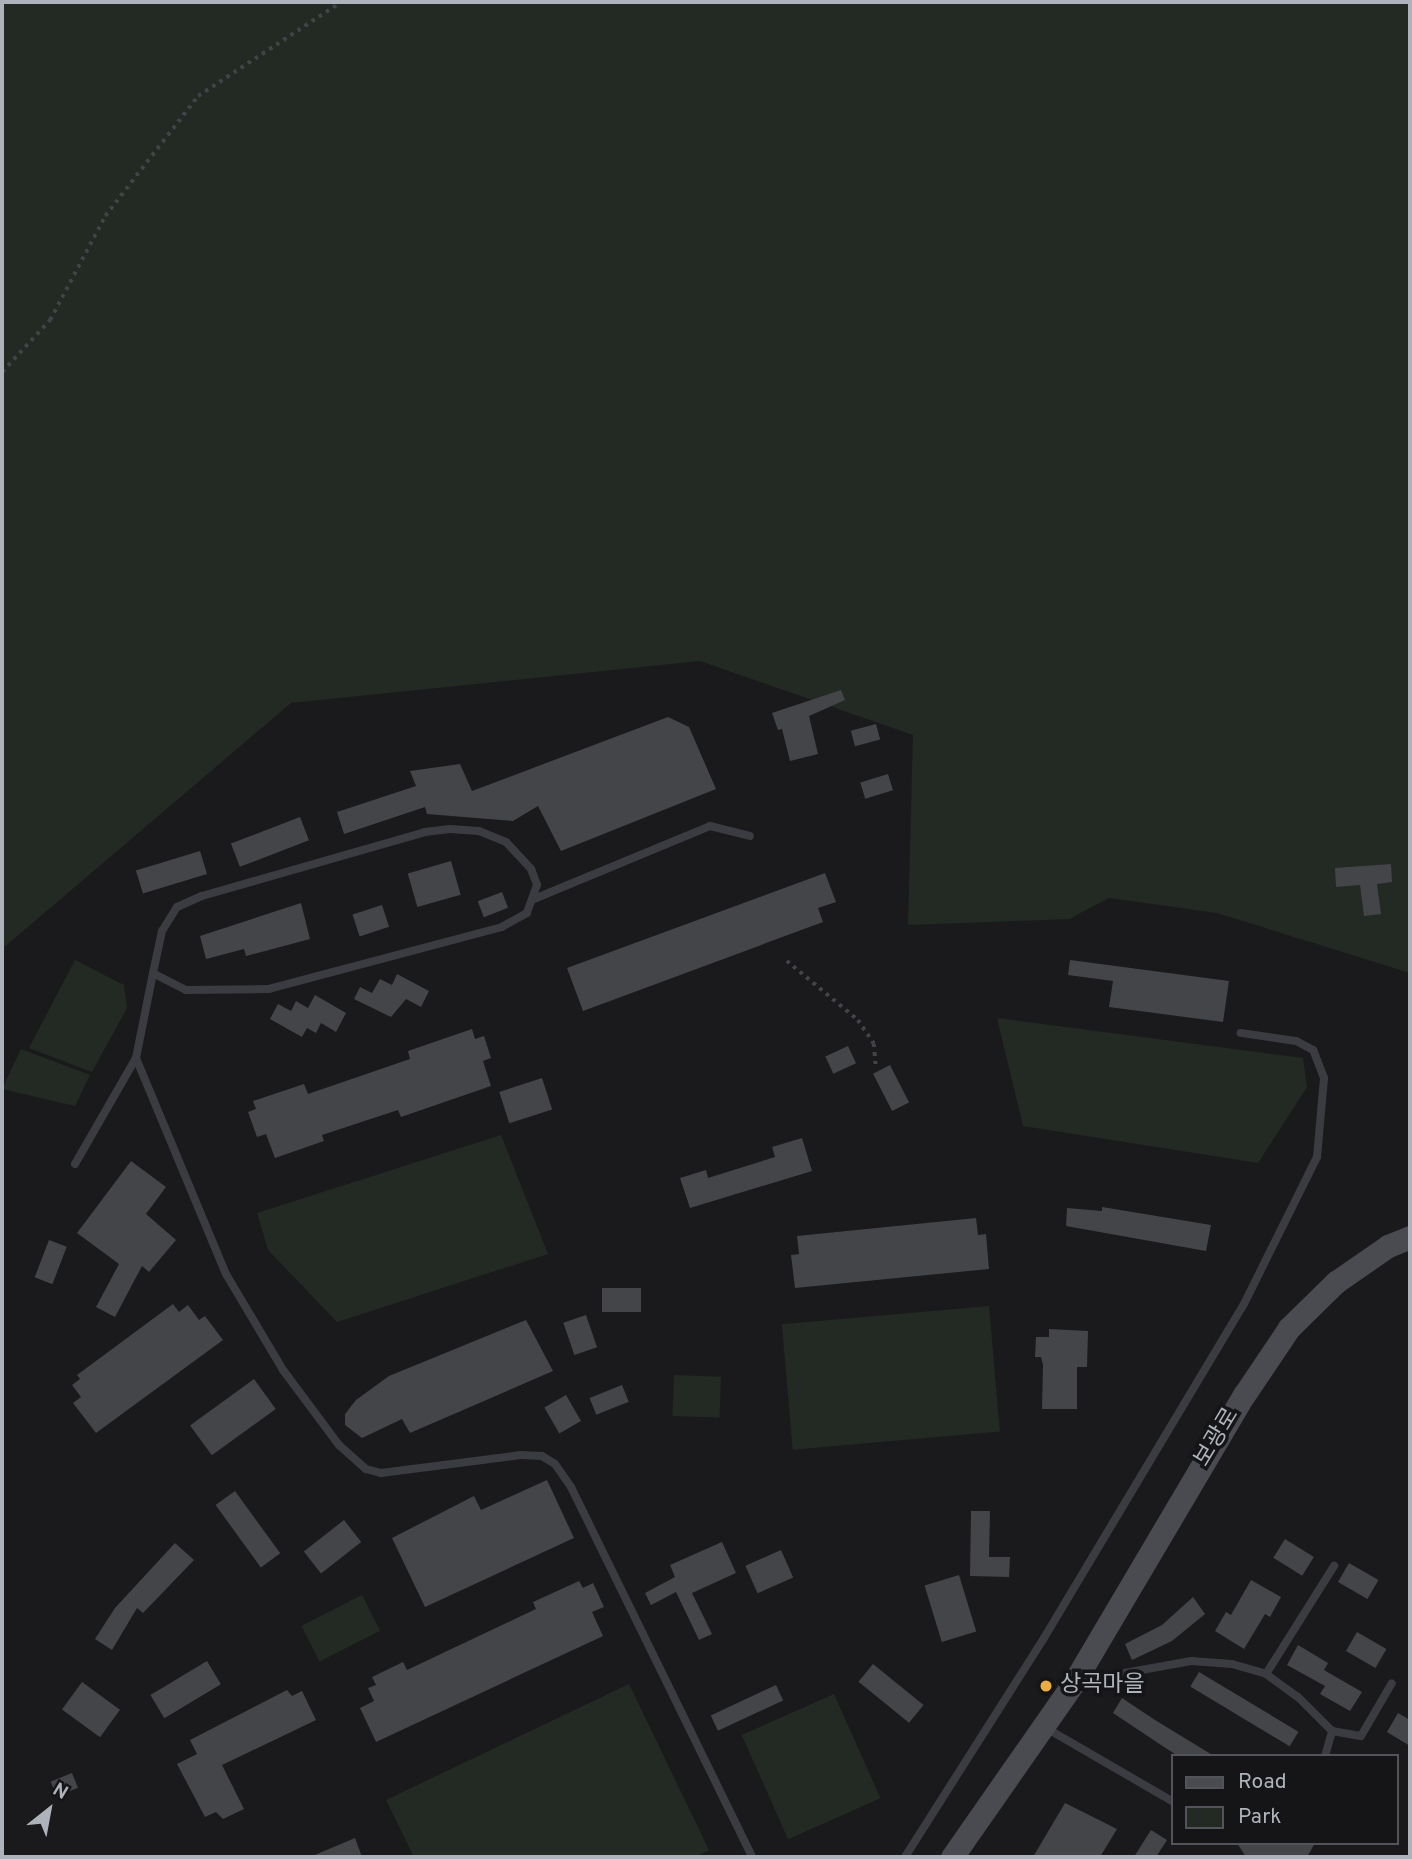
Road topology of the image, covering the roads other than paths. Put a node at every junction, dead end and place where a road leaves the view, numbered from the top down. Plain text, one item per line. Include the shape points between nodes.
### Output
1 (750, 836) dead end
2 (534, 900) junction
3 (153, 973) junction
4 (1241, 1033) dead end
5 (136, 1058) junction
6 (75, 1164) dead end
7 (1410, 1237) edge
8 (1334, 1566) dead end
9 (1266, 1674) junction
10 (1074, 1682) junction
11 (1392, 1683) dead end
12 (1043, 1726) junction
13 (1332, 1731) junction
14 (1326, 1754) edge
15 (1170, 1800) edge
16 (752, 1857) edge
17 (905, 1857) edge
18 (952, 1857) edge

1 - 2 lane via 710,826
2 - 3 lane via 527,913 502,927 269,989 186,990
2 - 3 lane via 537,884 531,869 506,842 480,831 425,832 177,907 162,931
3 - 5 lane
4 - 17 lane via 1296,1041 1313,1050 1324,1078 1317,1157 1244,1304
5 - 6 lane
5 - 16 lane via 236,1294 306,1404 346,1452 366,1469 381,1474 521,1455 542,1456 555,1464 571,1487
7 - 10 main road, 보광로 via 1388,1246 1336,1282 1289,1328 1244,1395
8 - 9 lane
9 - 10 lane via 1232,1664 1191,1661
9 - 13 lane via 1298,1697
10 - 12 main road, 보광로
11 - 13 lane via 1361,1736
12 - 15 lane
12 - 18 main road, 보광로
13 - 14 lane

